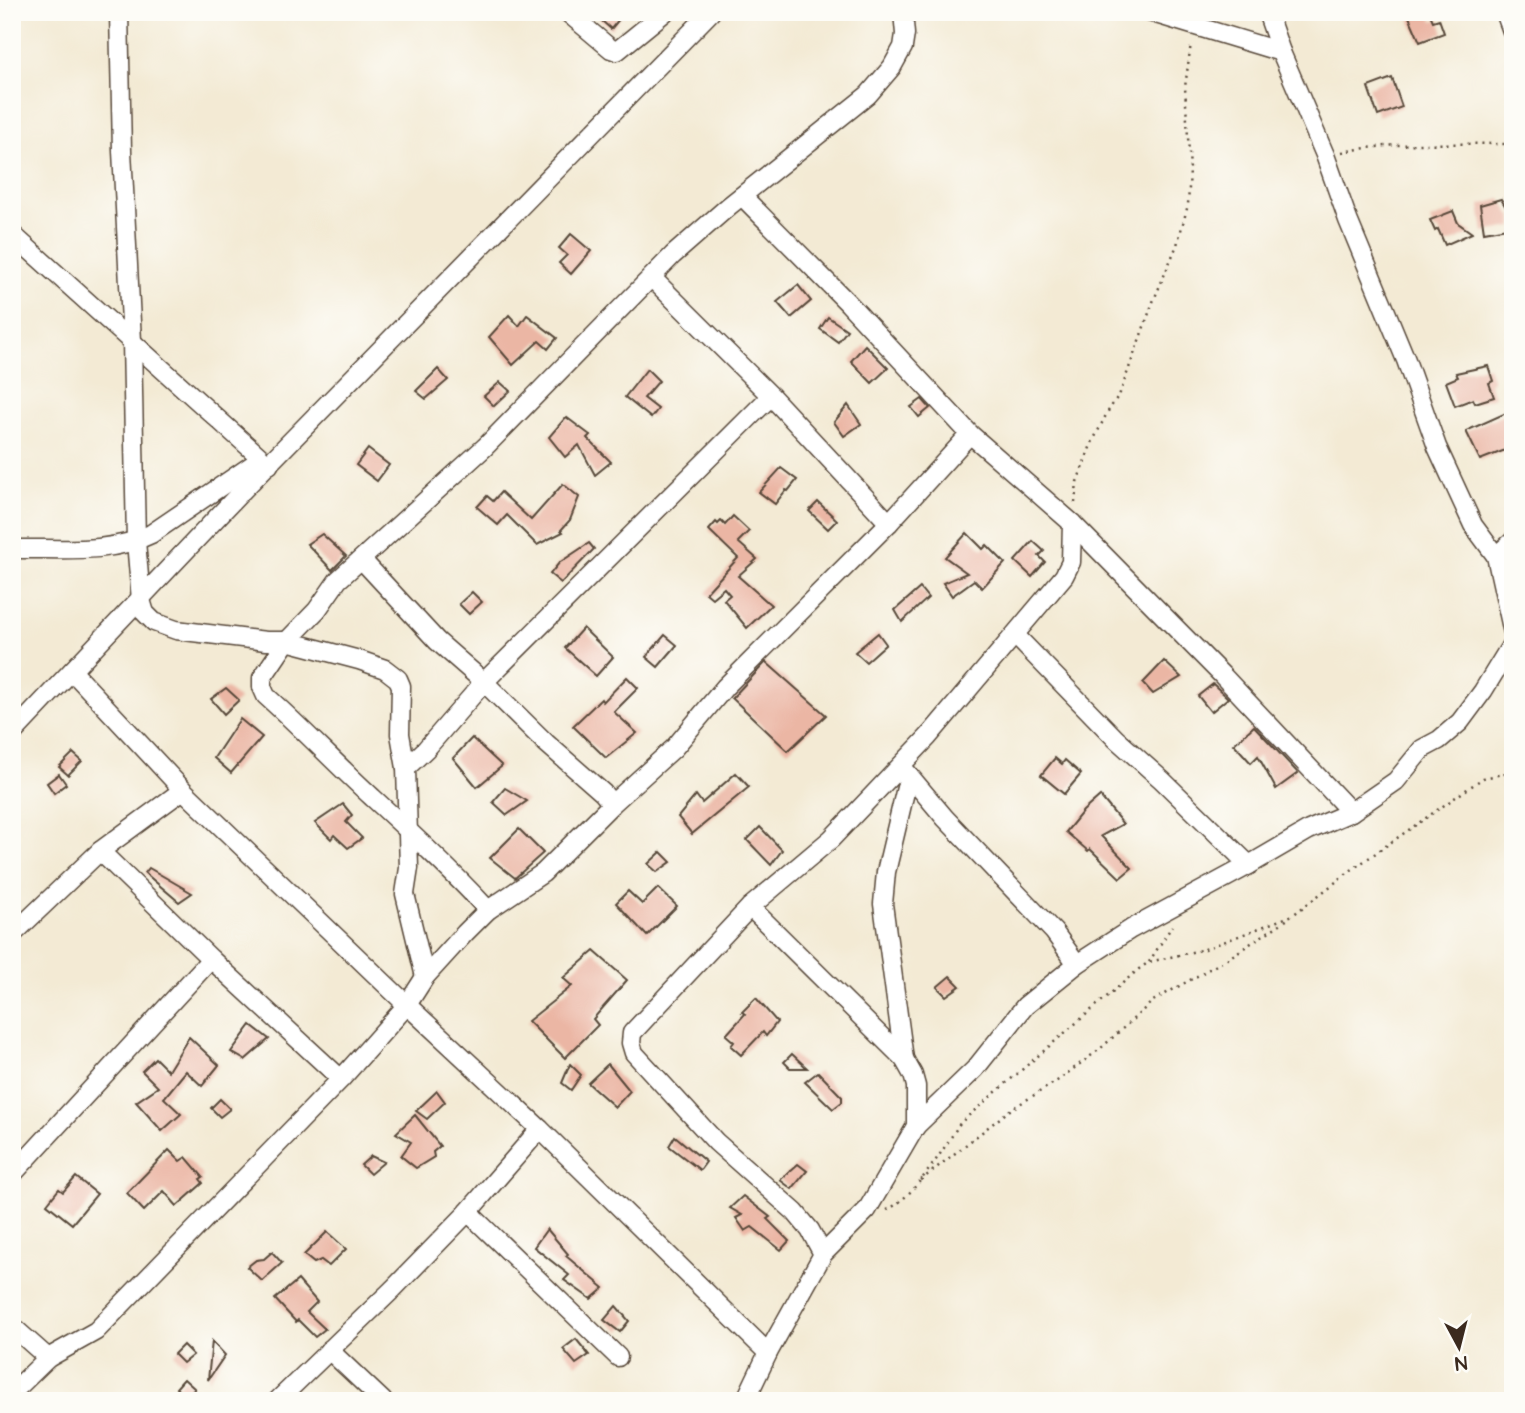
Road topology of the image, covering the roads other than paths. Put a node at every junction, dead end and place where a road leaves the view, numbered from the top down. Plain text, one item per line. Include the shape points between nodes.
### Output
1 (119, 12) edge
2 (567, 12) edge
3 (665, 12) edge
4 (711, 12) edge
5 (903, 12) edge
6 (1149, 12) edge
7 (1267, 12) edge
8 (1505, 12) edge
9 (1513, 34) edge
10 (1281, 52) junction
11 (741, 196) junction
12 (12, 234) edge
13 (652, 278) junction
14 (132, 341) junction
15 (771, 396) junction
16 (970, 434) junction
17 (265, 462) junction
18 (888, 523) junction
19 (1072, 523) junction
20 (136, 541) junction
21 (1513, 541) edge
22 (12, 549) edge
23 (1496, 556) junction
24 (362, 560) junction
25 (141, 600) junction
26 (1513, 633) edge
27 (1016, 636) junction
28 (287, 641) junction
29 (1513, 642) edge
30 (72, 671) junction
31 (484, 682) junction
32 (12, 734) edge
33 (406, 768) junction
34 (905, 770) junction
35 (183, 790) junction
36 (612, 804) junction
37 (1351, 812) junction
38 (409, 829) junction
39 (100, 851) junction
40 (1249, 865) junction
41 (750, 906) junction
42 (488, 911) junction
43 (12, 935) edge
44 (211, 959) junction
45 (1077, 964) junction
46 (425, 977) junction
47 (407, 1005) junction
48 (904, 1059) junction
49 (341, 1079) junction
50 (916, 1126) junction
51 (540, 1129) junction
52 (12, 1175) edge
53 (468, 1212) junction
54 (823, 1254) junction
55 (12, 1326) edge
56 (329, 1350) junction
57 (768, 1353) junction
58 (618, 1357) dead end
59 (48, 1358) junction
60 (12, 1393) edge
61 (276, 1401) edge
62 (383, 1401) edge
63 (745, 1401) edge

1 - 14 street
2 - 3 street via 617,51
4 - 17 street
5 - 11 street via 903,47 868,95
6 - 10 street
7 - 10 street
8 - 9 street
10 - 23 street via 1437,447 1473,525
11 - 13 street
11 - 16 street
12 - 14 street
13 - 15 street
13 - 24 street via 485,447
14 - 17 street
14 - 20 street
15 - 18 street
15 - 31 street
16 - 18 street
16 - 19 street
17 - 20 street
17 - 25 street
18 - 36 street via 724,687 674,748
19 - 27 street via 1071,562
19 - 37 street
20 - 22 street via 99,548
20 - 25 street
21 - 23 street
23 - 26 street
24 - 28 street via 338,580
24 - 31 street via 437,640
25 - 28 street via 154,622 176,630
25 - 30 street
27 - 34 street
27 - 40 street
28 - 33 street via 359,660 398,679
28 - 38 street via 262,678 266,695
29 - 37 street via 1460,722 1422,749 1396,781
30 - 32 street
30 - 35 street
31 - 33 street
31 - 36 street
33 - 38 street
34 - 41 street
34 - 45 street
34 - 48 street via 883,904
35 - 39 street
35 - 47 street
36 - 42 street via 543,873
37 - 40 street
38 - 42 street
38 - 46 street via 405,894
39 - 43 street
39 - 44 street
40 - 45 street
41 - 48 street
41 - 54 street via 632,1032 631,1043 634,1053 716,1142 795,1212
42 - 46 street
44 - 49 street
44 - 52 street
45 - 50 street via 1025,1006 975,1069
46 - 47 street
47 - 49 street
47 - 51 street
48 - 50 street via 916,1086
49 - 59 street via 96,1331
50 - 54 street via 867,1209
51 - 53 street
51 - 57 street
53 - 56 street
53 - 58 street
54 - 57 street
55 - 59 street
56 - 61 street
56 - 62 street
57 - 63 street
59 - 60 street

